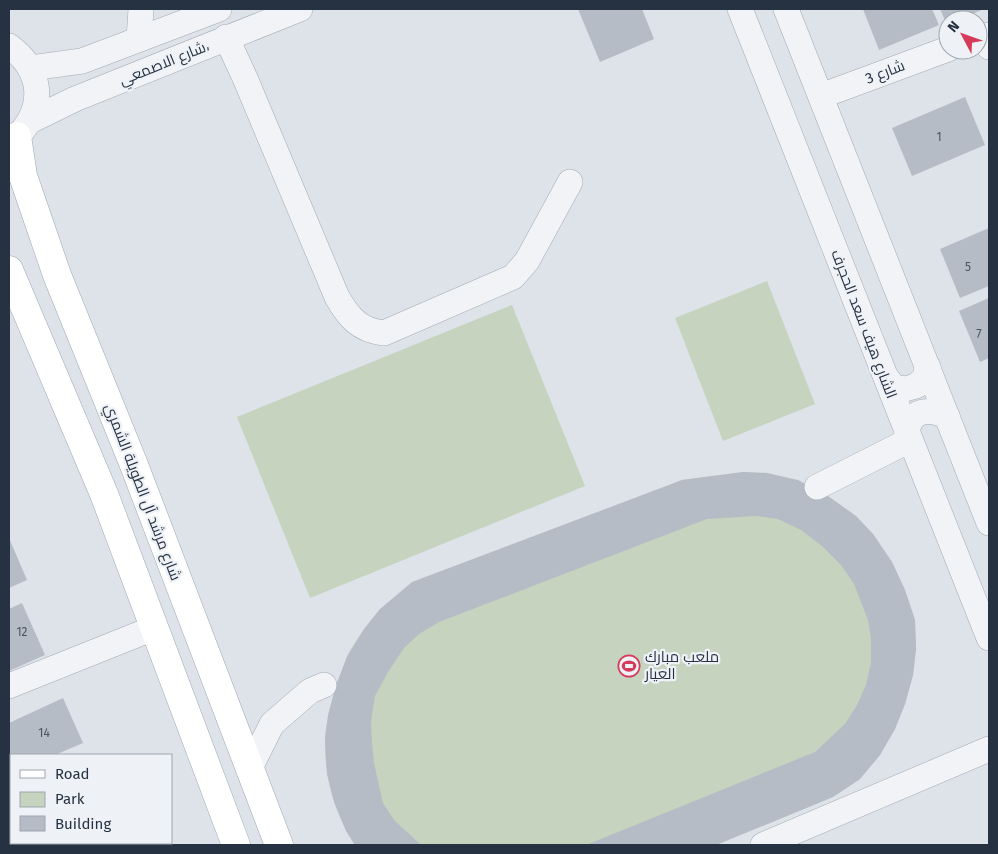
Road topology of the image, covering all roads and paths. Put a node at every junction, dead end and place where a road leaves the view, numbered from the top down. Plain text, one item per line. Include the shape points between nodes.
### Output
1 (141, 9) edge
2 (219, 9) edge
3 (300, 9) edge
4 (740, 9) edge
5 (786, 9) edge
6 (226, 37) junction
7 (139, 39) junction
8 (9, 46) edge
9 (938, 53) edge
10 (31, 68) junction
11 (821, 96) junction
12 (18, 132) edge
13 (570, 182) dead end
14 (57, 276) junction
15 (13, 280) edge
16 (928, 367) junction
17 (886, 377) junction
18 (947, 416) junction
19 (908, 437) junction
20 (817, 487) dead end
21 (989, 522) edge
22 (154, 628) junction
23 (989, 638) edge
24 (213, 672) junction
25 (324, 685) dead end
26 (9, 686) edge
27 (195, 736) junction
28 (989, 748) edge
29 (252, 776) junction
30 (236, 845) edge
31 (278, 845) edge
32 (763, 845) edge

1 - 7 street
2 - 7 street, شارع الاصمعي،
3 - 6 street, شارع الاصمعي،
4 - 17 street, الشارع هيف سعد الحجرف
5 - 11 street
6 - 12 street, شارع الاصمعي، via 75,99
6 - 13 street via 337,297 346,313 370,331 384,333 513,277 527,261
7 - 10 street, شارع الاصمعي، via 82,61
8 - 10 street
9 - 11 street, شارع 3
10 - 12 street via 37,85 36,104
11 - 16 street
12 - 14 main road, شارع مرشد آل الطويلة الشمري via 23,176
14 - 15 main road via 43,262 36,260 24,265
14 - 24 main road, شارع مرشد آل الطويلة الشمري
15 - 22 main road via 104,494
16 - 17 street via 924,379 905,389 894,387
16 - 18 street
17 - 19 street, الشارع هيف سعد الحجرف
18 - 19 street via 936,411 918,413 908,426
18 - 21 street
19 - 20 street
19 - 23 street, الشارع هيف سعد الحجرف
22 - 24 main road via 165,628 174,633 194,675 203,677
22 - 26 street
22 - 27 main road
24 - 29 main road, شارع مرشد آل الطويلة الشمري
25 - 29 street via 310,690 272,724
27 - 29 main road via 199,723 214,723 238,771 248,780
27 - 30 main road
28 - 32 street
29 - 31 main road, شارع مرشد آل الطويلة الشمري

